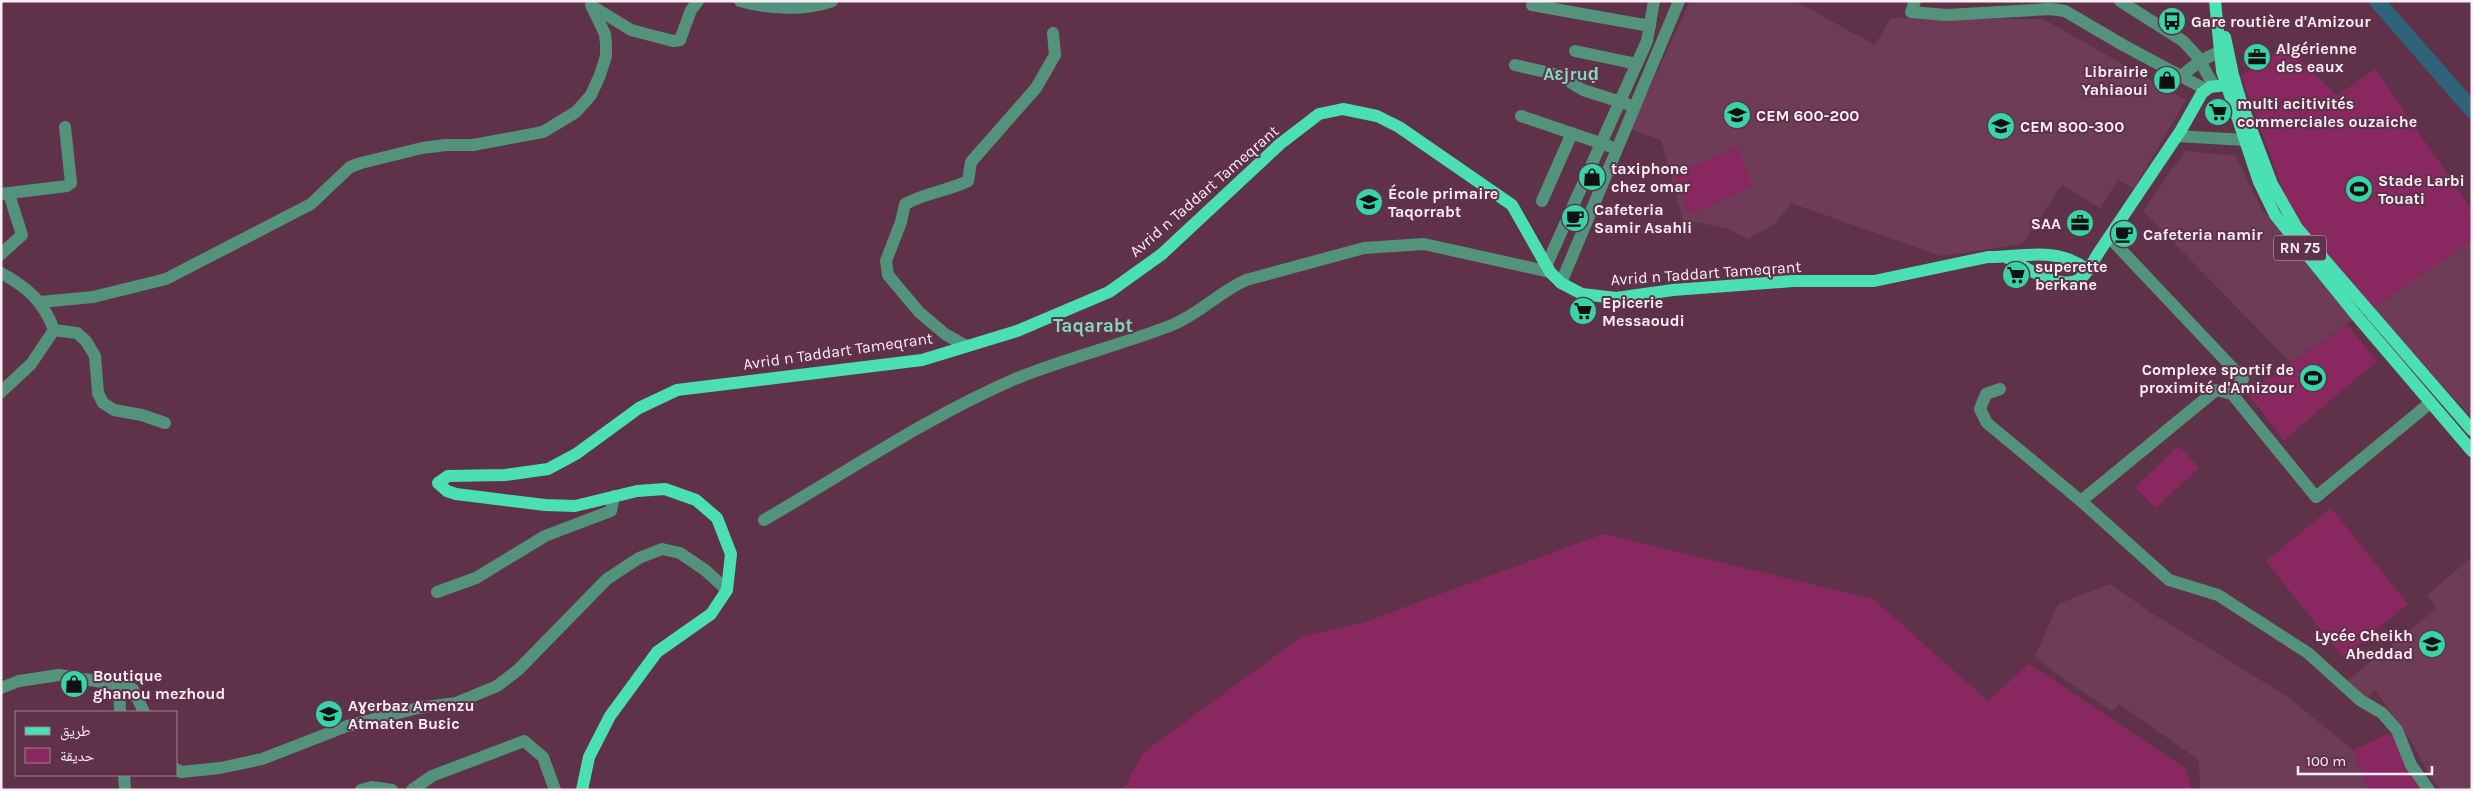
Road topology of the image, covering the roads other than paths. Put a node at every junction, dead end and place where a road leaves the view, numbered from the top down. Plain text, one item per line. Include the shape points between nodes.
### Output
1 (698, 1) edge
2 (740, 1) edge
3 (832, 1) edge
4 (1654, 1) edge
5 (1679, 1) edge
6 (1915, 1) edge
7 (2120, 1) edge
8 (2215, 1) edge
9 (2222, 1) edge
10 (588, 3) edge
11 (1532, 5) dead end
12 (2048, 5) edge
13 (1650, 26) junction
14 (1054, 33) dead end
15 (1575, 51) dead end
16 (2219, 52) junction
17 (2200, 61) junction
18 (1637, 64) junction
19 (1515, 65) dead end
20 (2181, 76) junction
21 (2220, 85) junction
22 (1620, 102) junction
23 (1634, 106) junction
24 (1521, 116) dead end
25 (65, 126) dead end
26 (1572, 133) junction
27 (2177, 136) junction
28 (2245, 140) junction
29 (1601, 144) junction
30 (1617, 148) junction
31 (5, 194) edge
32 (1542, 201) dead end
33 (2109, 237) junction
34 (1, 254) edge
35 (2006, 257) junction
36 (1549, 268) junction
37 (2088, 270) junction
38 (1, 273) edge
39 (1562, 283) junction
40 (40, 302) junction
41 (2360, 312) junction
42 (54, 330) junction
43 (966, 346) junction
44 (2000, 389) dead end
45 (1, 392) edge
46 (2232, 394) junction
47 (2430, 403) junction
48 (164, 423) dead end
49 (2472, 430) edge
50 (2472, 451) edge
51 (614, 496) junction
52 (2081, 501) junction
53 (764, 520) dead end
54 (727, 590) junction
55 (437, 592) dead end
56 (119, 685) junction
57 (1, 688) edge
58 (120, 711) edge
59 (144, 711) edge
60 (178, 770) edge
61 (124, 776) edge
62 (125, 790) edge
63 (361, 790) edge
64 (392, 790) edge
65 (412, 790) edge
66 (555, 790) edge
67 (582, 790) edge
68 (2429, 790) edge

1 - 10 street via 691,10 680,40 673,41 631,30
2 - 3 street via 755,6 818,6
4 - 13 street
5 - 23 street
6 - 12 street via 1911,12 1947,15
7 - 17 street via 2183,41
8 - 16 main road, RN 75
9 - 21 main road, RN 75
10 - 40 street via 606,44 600,75 591,95 576,112 543,132 473,145 422,148 361,162 350,167 311,204 166,279 93,298
11 - 13 street
12 - 20 street via 2065,11
13 - 18 street
14 - 43 street via 1055,55 1036,88 971,162 968,181 905,204 886,261 888,275 919,312 945,334
15 - 18 street
16 - 17 street
16 - 21 main road, RN 75
17 - 20 street
17 - 21 street
18 - 22 street
19 - 22 street via 1559,74 1583,90
20 - 21 street
21 - 27 main road
21 - 28 main road, RN 75
21 - 41 main road, RN 75 via 2287,212
22 - 23 street
22 - 29 street
23 - 30 street
24 - 26 street
25 - 31 street via 71,183
26 - 29 street
26 - 32 street
27 - 28 street
27 - 33 main road
28 - 41 main road, RN 75 via 2259,182 2275,215
29 - 30 street
29 - 36 street
30 - 39 street
31 - 34 street via 22,235
33 - 37 main road
33 - 46 street via 2242,379
35 - 37 main road, Avrid n Taddart Tameqrant via 2027,253 2048,255 2078,262
35 - 37 main road via 2039,275 2066,283 2079,279
35 - 39 main road, Avrid n Taddart Tameqrant via 1988,257 1874,281 1793,281 1673,290 1616,298 1582,294
36 - 39 main road, Avrid n Taddart Tameqrant
36 - 43 main road, Avrid n Taddart Tameqrant via 1512,205 1399,127 1377,116 1342,109 1319,114 1280,144 1162,254 1108,292 1018,331
36 - 53 street via 1424,244 1364,248 1246,280 1228,288 1204,309 1172,325 1068,358 958,407 894,441 842,476
38 - 40 street via 24,286
40 - 42 street
41 - 47 main road, RN 75
41 - 49 main road, RN 75
42 - 45 street via 32,364
42 - 48 street via 77,333 86,341 95,356 98,393 103,403 114,410
43 - 51 main road, Avrid n Taddart Tameqrant via 922,360 677,390 639,408 576,454 548,469 505,475 448,476 438,482 456,494 545,505 575,506
44 - 52 street via 1986,394 1980,409 1987,423
46 - 47 street via 2316,497
46 - 52 street via 2216,390
47 - 50 main road, RN 75
51 - 54 main road, Avrid n Taddart Tameqrant via 665,489 696,500 717,518 731,554
51 - 55 street via 611,511 545,536 476,578
52 - 68 street via 2169,580 2218,595 2308,653 2360,700 2382,713 2397,730 2411,764
54 - 60 street via 680,553 662,550 639,558 607,579 518,670 497,686 456,703 418,708 347,726 262,759 220,768
54 - 67 main road, Avrid n Taddart Tameqrant via 711,614 657,652 610,716 589,757
56 - 57 street via 59,675 19,680
56 - 58 street
56 - 59 street via 133,689
61 - 62 street
63 - 64 street via 372,787
65 - 66 street via 432,776 524,741 543,757

